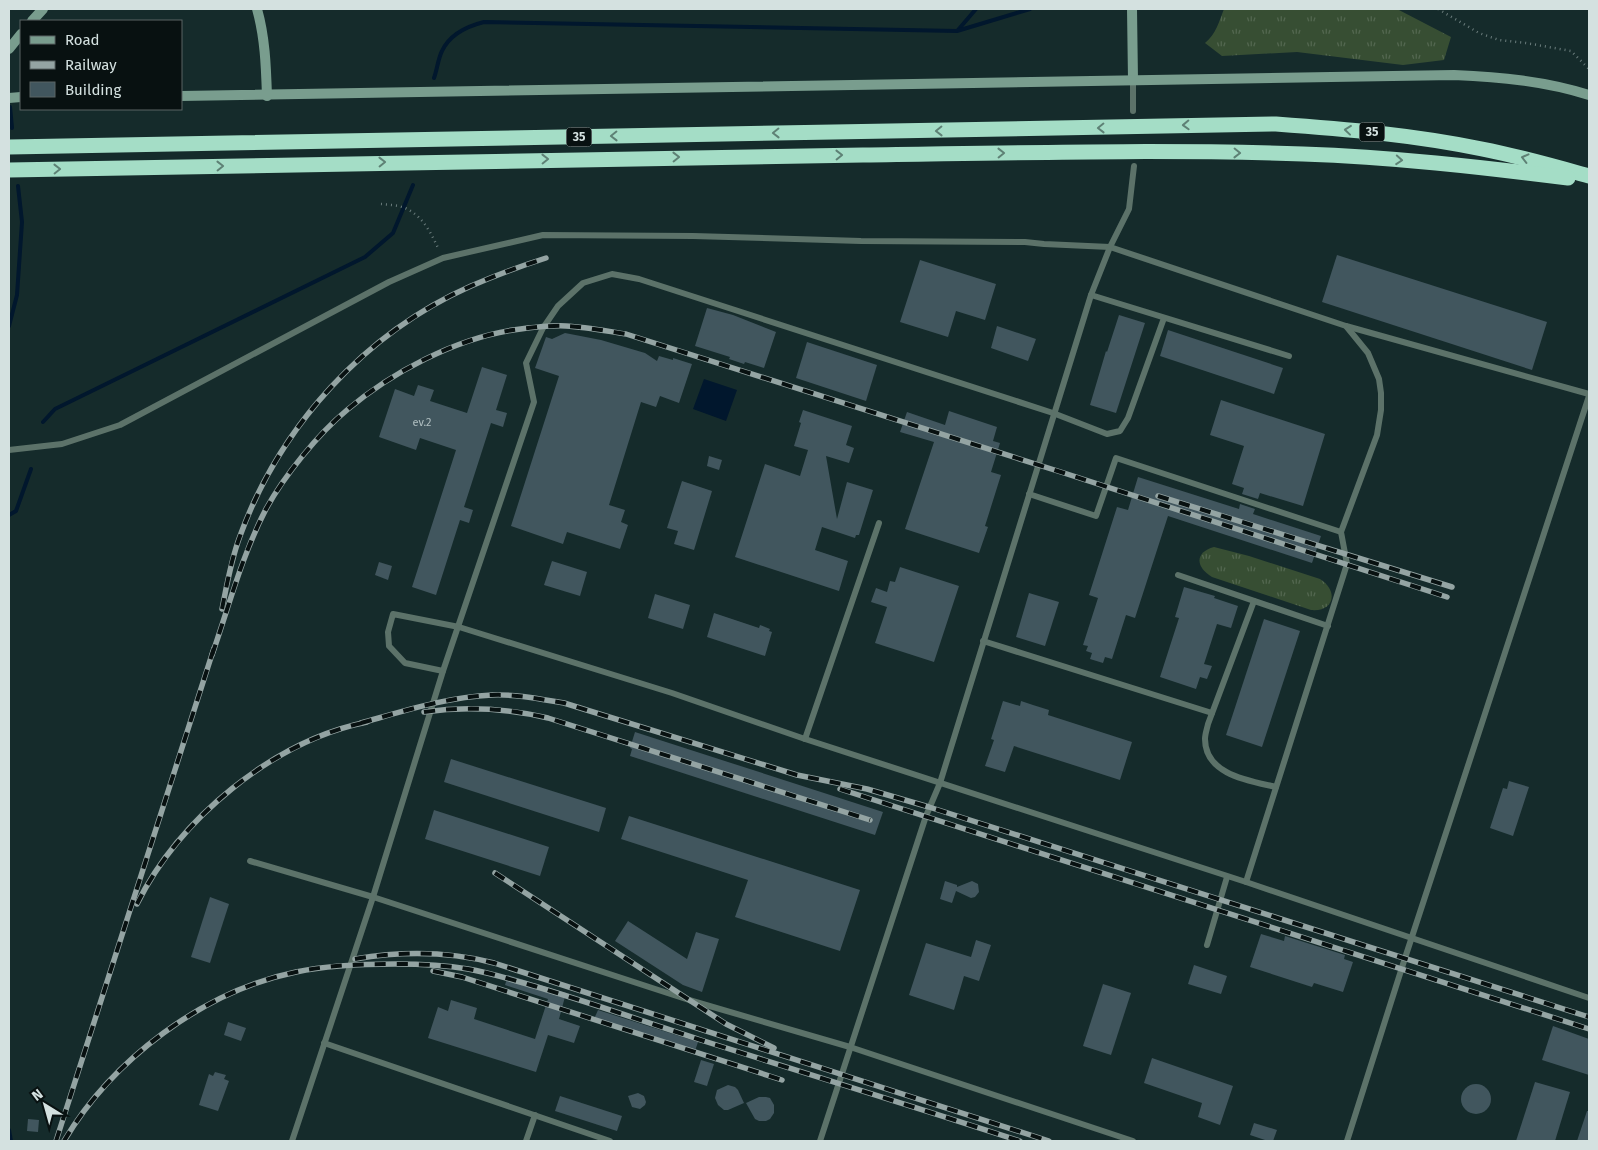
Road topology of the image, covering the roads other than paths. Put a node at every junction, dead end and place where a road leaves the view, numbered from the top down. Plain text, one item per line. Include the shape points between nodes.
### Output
1 (43, 9) edge
2 (257, 9) edge
3 (1132, 9) edge
4 (33, 20) edge
5 (20, 35) edge
6 (9, 49) edge
7 (1133, 80) junction
8 (1589, 95) edge
9 (182, 96) edge
10 (267, 96) junction
11 (1133, 110) dead end
12 (9, 147) edge
13 (1134, 166) dead end
14 (9, 170) edge
15 (1589, 176) edge
16 (1589, 181) edge
17 (1110, 247) junction
18 (1091, 295) junction
19 (1164, 318) junction
20 (1346, 326) junction
21 (1289, 356) dead end
22 (1589, 395) edge
23 (1053, 414) junction
24 (9, 450) edge
25 (1029, 494) junction
26 (880, 523) dead end
27 (1341, 532) junction
28 (1178, 575) dead end
29 (1254, 601) junction
30 (459, 626) junction
31 (1328, 626) junction
32 (983, 641) junction
33 (444, 671) junction
34 (1212, 713) junction
35 (806, 739) junction
36 (940, 783) junction
37 (1276, 787) junction
38 (250, 861) dead end
39 (1227, 877) junction
40 (1246, 882) junction
41 (373, 897) junction
42 (1412, 938) junction
43 (1207, 945) dead end
44 (1589, 998) edge
45 (324, 1043) junction
46 (850, 1047) junction
47 (535, 1116) junction
48 (292, 1141) edge
49 (526, 1141) edge
50 (610, 1141) edge
51 (820, 1141) edge
52 (1133, 1141) edge
53 (1347, 1141) edge

1 - 4 street
2 - 10 street via 264,38
3 - 7 street
5 - 6 street
7 - 8 street via 1484,76 1538,82
7 - 10 street
7 - 11 lane
9 - 10 street
15 -> 12 highway, 35 via 1524,158 1442,142 1276,124
13 - 17 lane via 1129,209
14 -> 16 highway, 35 via 1153,151 1305,154 1442,163
17 - 18 lane
17 - 20 lane
17 - 24 lane via 1025,242 543,234 443,258 389,282 120,425 62,444
18 - 19 lane
18 - 23 lane
19 - 21 lane
19 - 23 lane via 1128,418 1120,431 1107,434
20 - 22 lane
20 - 27 lane via 1368,353 1379,380 1381,410 1377,434
22 - 42 lane
23 - 25 lane
23 - 30 lane via 639,279 612,274 583,283 558,306 526,363 534,402
25 - 27 lane via 1096,516 1116,458
25 - 32 lane
26 - 35 lane
27 - 31 lane via 1347,564
28 - 29 lane
29 - 31 lane
29 - 34 lane
30 - 33 lane
30 - 33 lane via 393,614 388,632 390,646 405,663
30 - 35 lane
31 - 37 lane
32 - 34 lane
32 - 36 lane
33 - 41 lane
34 - 37 lane via 1205,738 1208,754 1216,765 1230,775
35 - 36 lane
36 - 39 lane
36 - 46 lane via 926,816
37 - 40 lane
38 - 41 lane
39 - 40 lane
39 - 43 lane
40 - 42 lane
41 - 45 lane
41 - 46 lane via 689,1000
42 - 44 lane
42 - 53 lane
45 - 47 lane
45 - 48 lane
46 - 51 lane
46 - 52 lane
47 - 49 lane
47 - 50 lane

